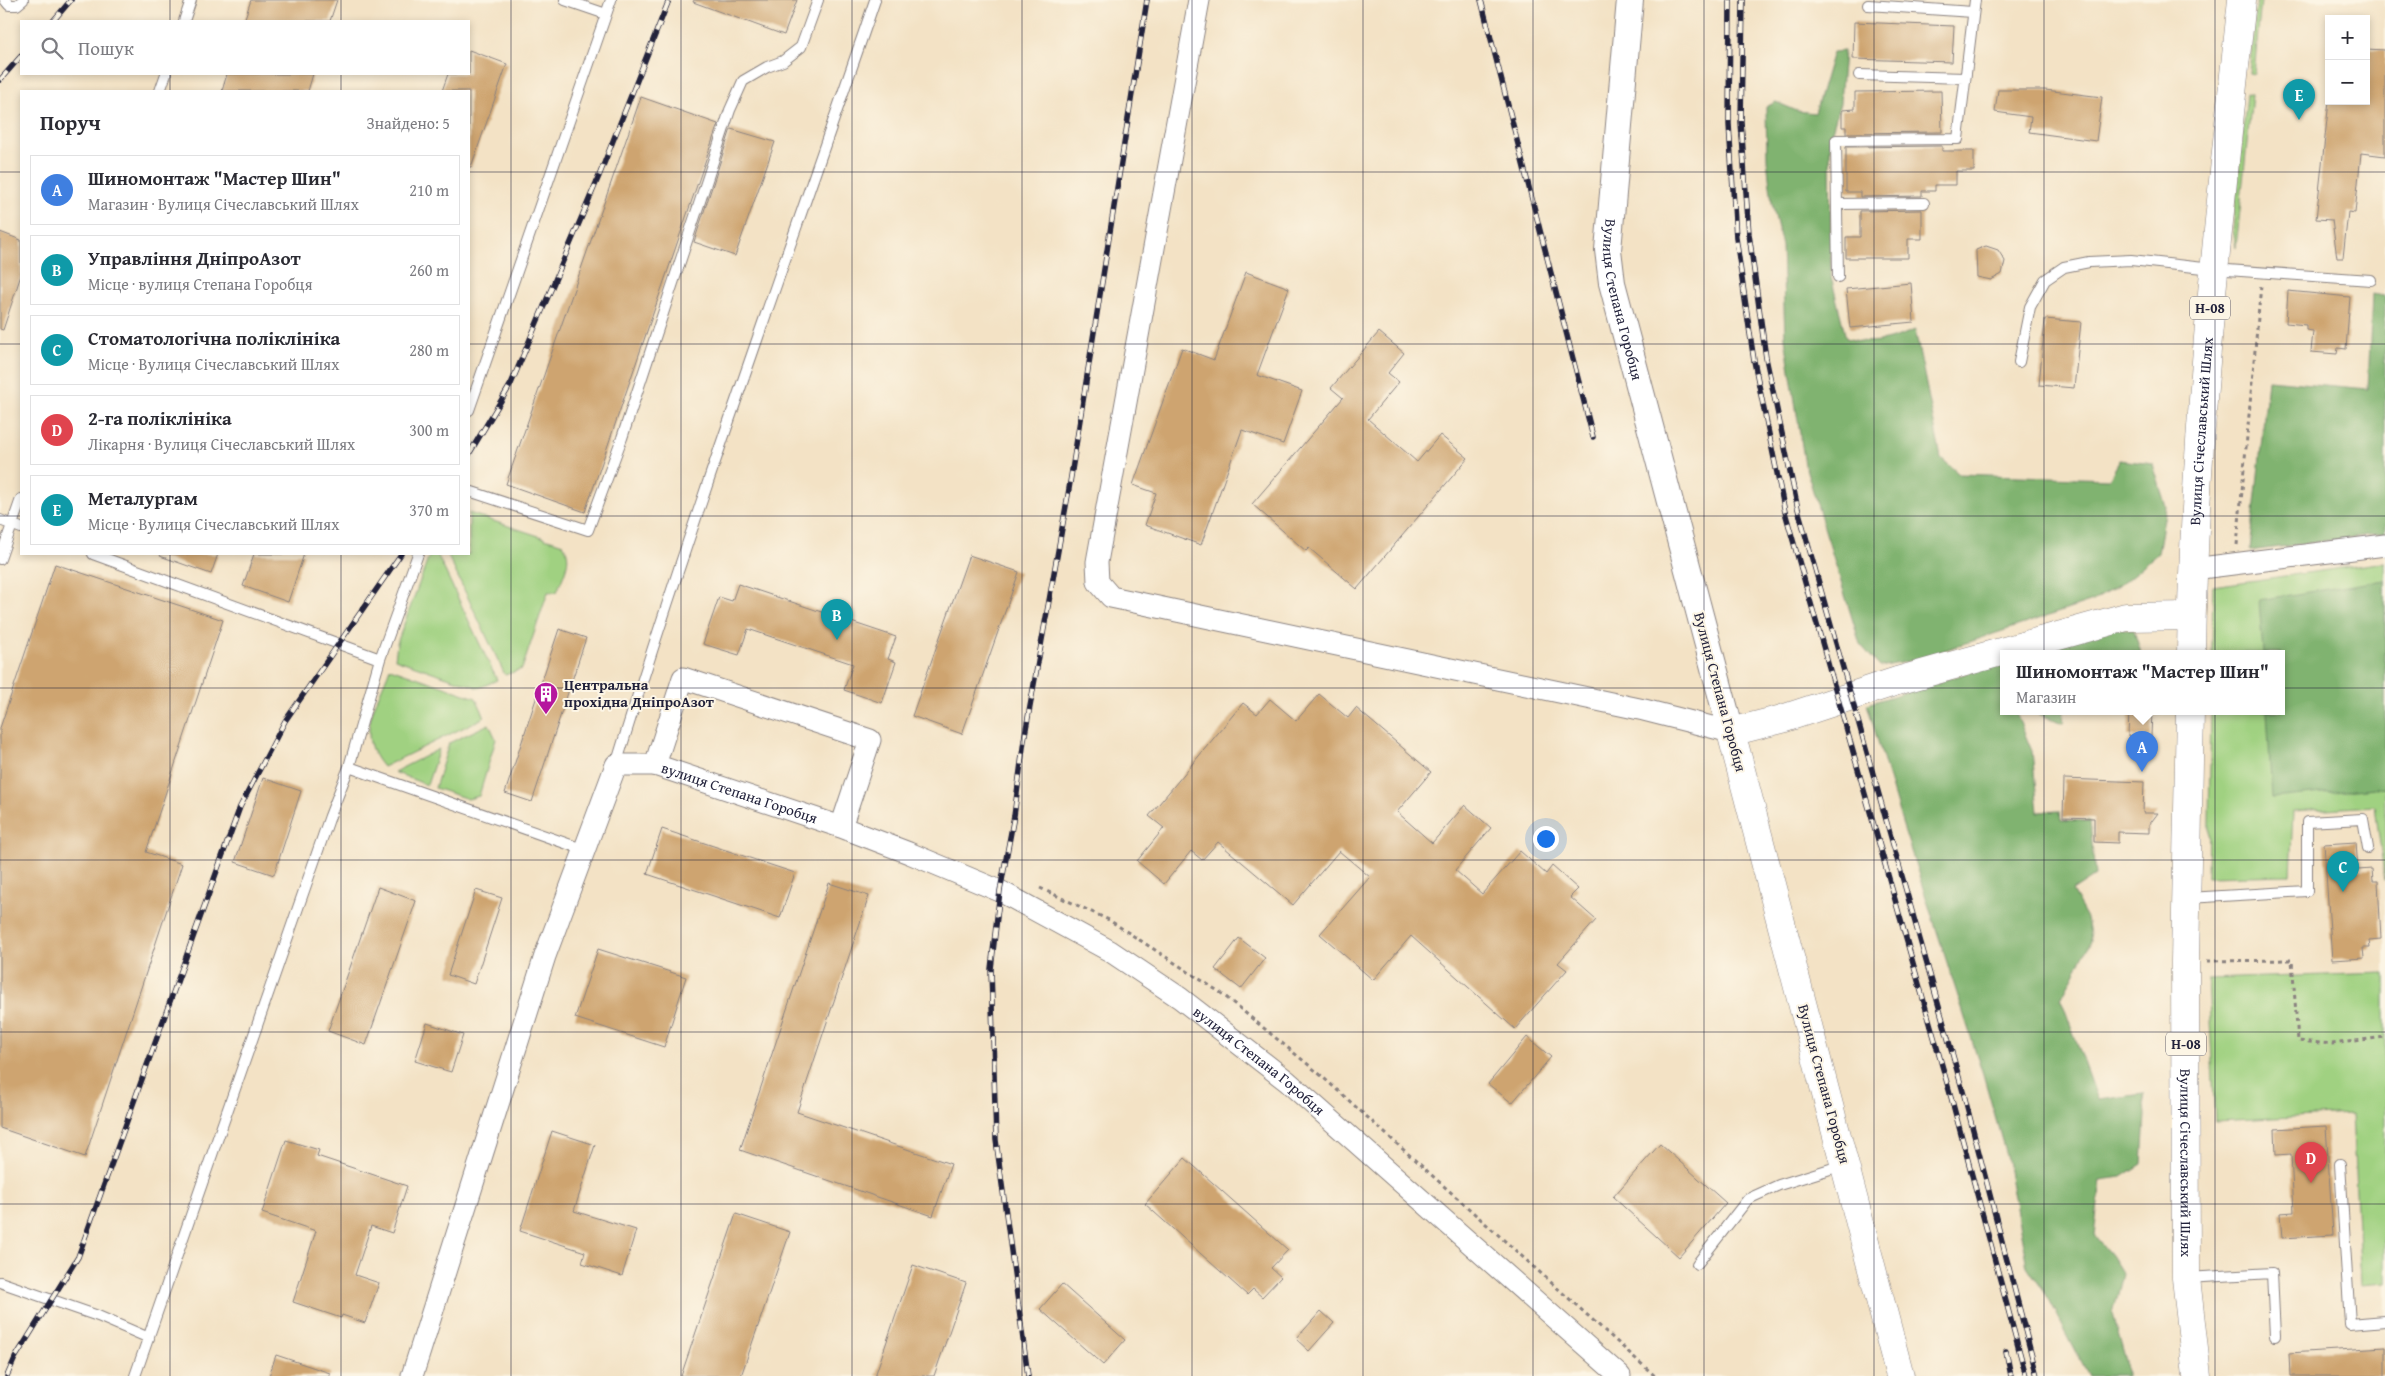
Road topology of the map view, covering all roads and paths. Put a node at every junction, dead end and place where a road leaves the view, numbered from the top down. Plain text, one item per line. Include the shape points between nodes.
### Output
1 (5, 0) edge
2 (24, 0) edge
3 (191, 0) edge
4 (565, 0) edge
5 (611, 0) edge
6 (818, 0) edge
7 (875, 0) edge
8 (1199, 0) edge
9 (1630, 0) edge
10 (1975, 0) edge
11 (2242, 0) edge
12 (1868, 5) dead end
13 (1973, 12) junction
14 (606, 14) junction
15 (184, 20) edge
16 (166, 75) edge
17 (1859, 76) dead end
18 (1965, 78) junction
19 (160, 90) edge
20 (1924, 203) dead end
21 (1838, 204) junction
22 (2213, 269) junction
23 (2262, 273) junction
24 (1838, 277) dead end
25 (2371, 280) dead end
26 (2019, 362) dead end
27 (470, 407) edge
28 (470, 491) edge
29 (20, 504) edge
30 (0, 520) edge
31 (16, 526) edge
32 (2385, 545) edge
33 (96, 555) edge
34 (418, 555) edge
35 (0, 559) edge
36 (2235, 563) junction
37 (2193, 569) junction
38 (2191, 616) junction
39 (2006, 650) edge
40 (2191, 650) edge
41 (2000, 652) edge
42 (380, 659) junction
43 (2190, 715) edge
44 (1731, 732) junction
45 (616, 765) junction
46 (655, 765) junction
47 (349, 767) junction
48 (841, 827) junction
49 (2368, 848) dead end
50 (585, 850) junction
51 (2187, 898) junction
52 (2185, 961) junction
53 (2385, 1037) edge
54 (2340, 1164) dead end
55 (1845, 1165) junction
56 (1697, 1264) dead end
57 (2186, 1278) junction
58 (0, 1282) edge
59 (2385, 1321) edge
60 (2274, 1336) dead end
61 (148, 1338) junction
62 (135, 1376) edge
63 (412, 1376) edge
64 (1620, 1376) edge
65 (1900, 1376) edge
66 (2198, 1376) edge

1 - 2 lane via 9,5 17,5
3 - 15 lane
4 - 14 lane
5 - 14 lane
6 - 28 lane via 801,47 783,61 743,81 730,110 622,438 588,530
7 - 45 lane via 681,560
8 - 44 street via 1097,562 1098,582 1111,597 1644,710
9 - 44 street, Вулиця Степана Горобця via 1608,250 1612,283
10 - 13 lane
11 - 22 main road, Вулиця Січеславський Шлях / Н-08
12 - 13 lane
13 - 18 lane
14 - 27 lane
16 - 19 lane
17 - 18 lane
18 - 21 lane via 1958,139 1836,140
20 - 21 lane
21 - 24 lane
22 - 23 lane
22 - 26 lane via 2131,260 2064,267 2045,280 2030,307
22 - 37 main road, Вулиця Січеславський Шлях / Н-08
23 - 25 lane
23 - 36 path
29 - 31 lane
30 - 31 lane
31 - 35 lane
32 - 36 street
33 - 42 lane
34 - 42 lane
36 - 37 street
37 - 38 main road, Вулиця Січеславський Шлях / Н-08
38 - 39 main road via 2126,616
38 - 40 main road, Вулиця Січеславський Шлях / Н-08
41 - 44 main road
42 - 47 lane
43 - 51 main road, Вулиця Січеславський Шлях / Н-08
44 - 55 main road, Вулиця Степана Горобця
45 - 46 street
45 - 50 street
46 - 48 street, вулиця Степана Горобця
46 - 48 street, вулиця Степана Горобця via 683,678 870,740
47 - 50 lane
47 - 61 lane
48 - 64 street, вулиця Степана Горобця via 1000,891 1110,952 1180,998 1287,1081
49 - 51 lane via 2363,819 2307,822 2307,892
50 - 63 street via 545,956
51 - 52 main road, Вулиця Січеславський Шлях / Н-08
52 - 53 path via 2292,960 2298,1041 2332,1044
52 - 57 main road, Вулиця Січеславський Шлях / Н-08
54 - 59 lane via 2350,1324
55 - 56 lane via 1748,1199
55 - 65 main road, Вулиця Степана Горобця
57 - 60 lane via 2272,1273
57 - 66 main road, Вулиця Січеславський Шлях / Н-08
58 - 61 lane via 98,1316
61 - 62 lane

